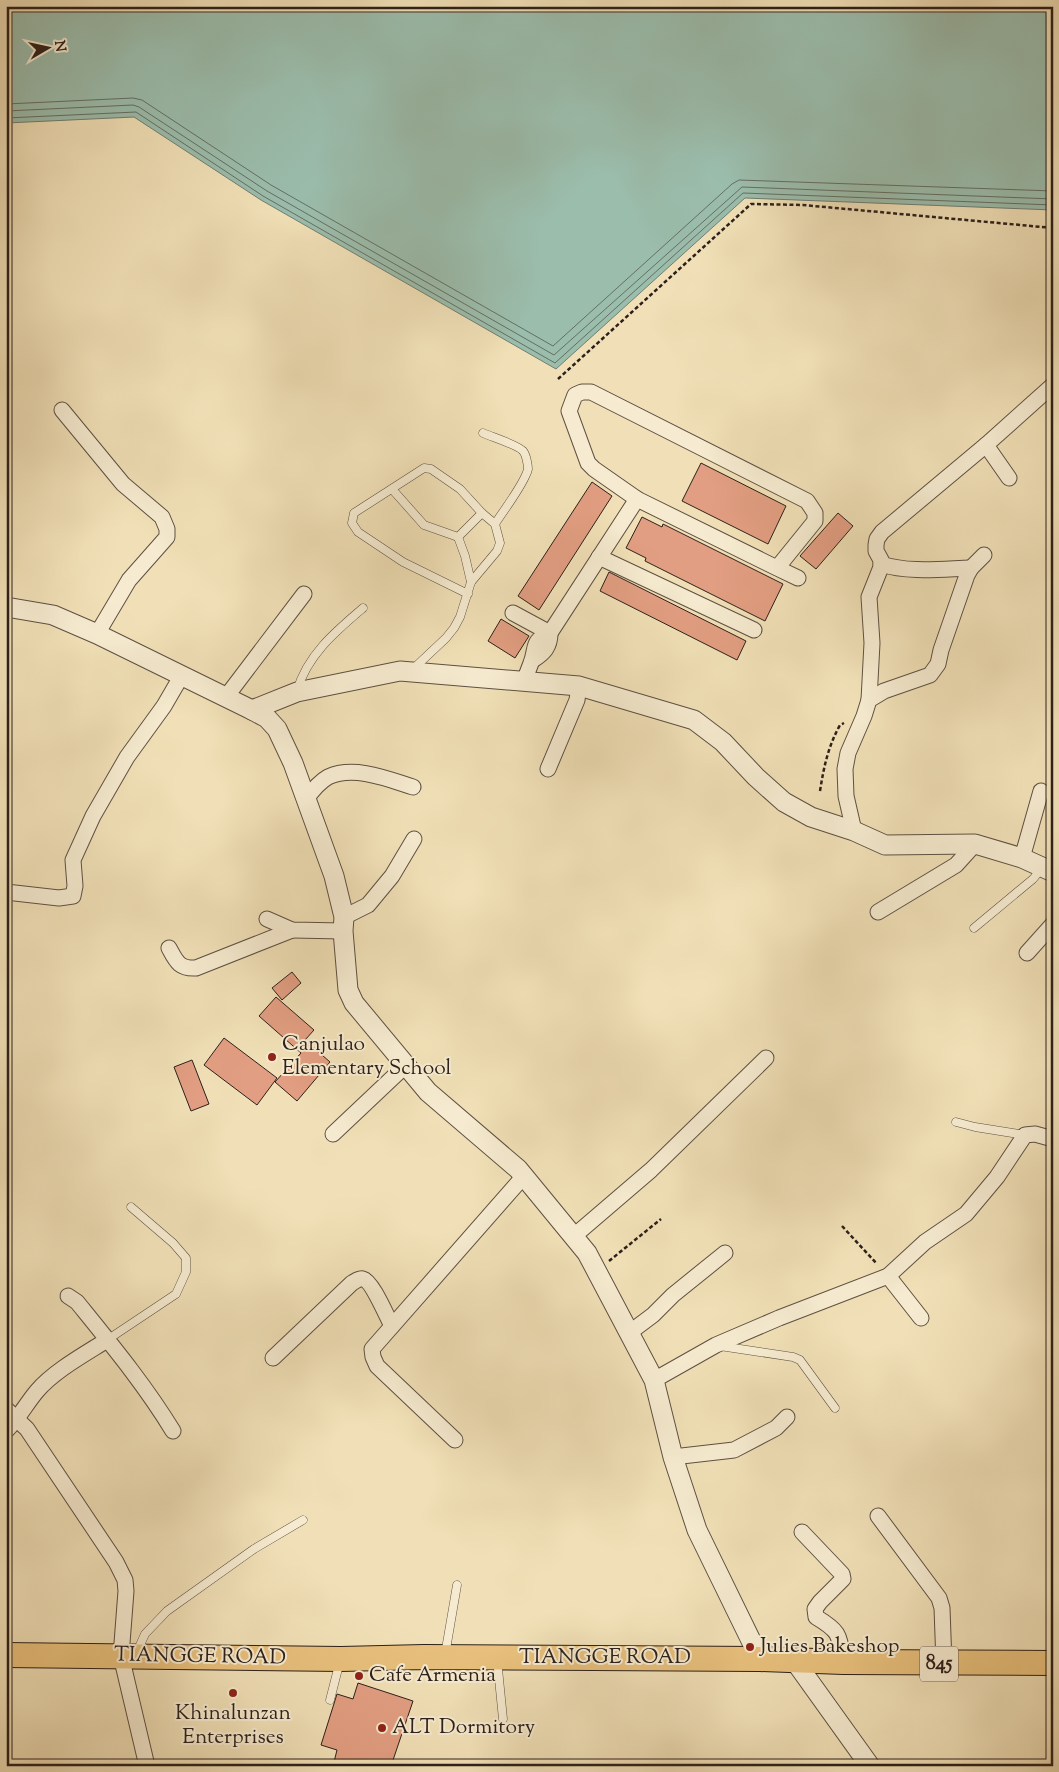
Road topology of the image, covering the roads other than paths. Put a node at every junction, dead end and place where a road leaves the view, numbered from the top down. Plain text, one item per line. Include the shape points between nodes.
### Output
1 (1053, 385) edge
2 (62, 410) dead end
3 (483, 433) dead end
4 (986, 445) junction
5 (1009, 478) dead end
6 (392, 489) junction
7 (638, 499) junction
8 (482, 513) junction
9 (495, 524) junction
10 (458, 537) junction
11 (984, 555) dead end
12 (599, 557) junction
13 (881, 564) junction
14 (777, 568) junction
15 (971, 568) junction
16 (798, 578) dead end
17 (471, 582) junction
18 (304, 594) dead end
19 (468, 594) junction
20 (6, 607) edge
21 (363, 608) dead end
22 (513, 612) dead end
23 (754, 630) dead end
24 (550, 633) junction
25 (97, 634) junction
26 (410, 671) junction
27 (182, 676) junction
28 (523, 682) junction
29 (579, 686) junction
30 (297, 692) junction
31 (226, 697) junction
32 (869, 700) junction
33 (252, 710) junction
34 (548, 769) dead end
35 (414, 787) dead end
36 (1041, 792) dead end
37 (306, 799) junction
38 (854, 831) junction
39 (414, 839) dead end
40 (975, 844) junction
41 (1022, 858) junction
42 (1047, 870) edge
43 (6, 892) edge
44 (878, 912) dead end
45 (267, 919) dead end
46 (343, 924) junction
47 (1053, 924) edge
48 (974, 928) dead end
49 (292, 930) junction
50 (169, 948) dead end
51 (1027, 953) dead end
52 (766, 1058) dead end
53 (405, 1066) junction
54 (956, 1122) dead end
55 (333, 1134) dead end
56 (1024, 1136) junction
57 (1053, 1139) edge
58 (524, 1176) junction
59 (131, 1207) dead end
60 (574, 1236) junction
61 (725, 1253) dead end
62 (888, 1276) junction
63 (68, 1296) dead end
64 (921, 1318) dead end
65 (392, 1326) junction
66 (629, 1333) junction
67 (107, 1340) junction
68 (716, 1345) junction
69 (274, 1358) dead end
70 (654, 1380) junction
71 (835, 1408) dead end
72 (12, 1414) edge
73 (787, 1417) dead end
74 (6, 1431) edge
75 (173, 1431) dead end
76 (455, 1440) dead end
77 (673, 1457) junction
78 (878, 1516) dead end
79 (303, 1520) dead end
80 (802, 1532) dead end
81 (457, 1585) dead end
82 (6, 1655) edge
83 (128, 1656) junction
84 (445, 1657) junction
85 (497, 1658) junction
86 (341, 1659) junction
87 (760, 1659) junction
88 (794, 1660) junction
89 (843, 1662) junction
90 (1053, 1663) edge
91 (944, 1664) junction
92 (330, 1700) dead end
93 (503, 1720) dead end
94 (148, 1766) edge
95 (870, 1766) edge

1 - 4 street
2 - 25 street via 123,484 162,517 168,533 129,580
3 - 9 lane via 524,451 528,469
4 - 5 street
4 - 13 street via 882,532 876,545
6 - 8 lane via 415,472 431,469 460,489
6 - 10 lane via 424,525
6 - 19 lane via 354,513 352,522 358,532 403,562
7 - 12 street
7 - 14 street
7 - 14 street via 588,463 569,411 575,395 591,392 807,501 815,514 815,521
8 - 9 lane
8 - 10 lane
9 - 17 lane via 500,543 497,551
10 - 17 lane
11 - 15 street
12 - 23 street
12 - 24 street
13 - 15 street via 908,569
13 - 32 street via 869,597 872,644
14 - 16 street
15 - 32 street via 938,664 930,675 884,691
17 - 19 lane
18 - 31 street
19 - 26 lane via 454,628
20 - 25 street via 53,615
21 - 30 lane via 318,650
22 - 24 street
24 - 28 street via 550,644 532,660
25 - 27 street
26 - 28 street
26 - 30 street
27 - 31 street
27 - 43 street via 127,757 93,816 73,860 76,886 73,896 59,898
28 - 29 street
29 - 34 street via 577,700
29 - 38 street via 694,720 723,742 784,802 811,817
30 - 33 street
31 - 33 street
32 - 38 street via 845,769 846,796
33 - 37 street via 267,718 277,729
35 - 37 street via 352,773 329,777
36 - 41 street
37 - 46 street via 334,876
38 - 40 street via 884,845
39 - 46 street via 392,876 368,905
40 - 41 street
40 - 44 street via 956,866
41 - 42 street
42 - 48 lane
45 - 49 street
46 - 49 street
46 - 53 street via 348,990 354,1003
47 - 51 street
49 - 50 street via 196,968 182,966
52 - 60 street via 651,1170
53 - 55 street
53 - 58 street via 428,1092
54 - 56 lane
56 - 57 street via 1035,1134
56 - 62 street via 997,1177 966,1214 925,1242
58 - 60 street
58 - 65 street
59 - 67 lane via 186,1258 186,1272 176,1294
60 - 66 street
61 - 66 street
62 - 64 street
62 - 68 street
63 - 67 street via 77,1302
65 - 69 street via 371,1285 360,1279
65 - 76 street via 372,1349 377,1366
66 - 70 street
67 - 72 street via 47,1381
67 - 75 street via 154,1399
68 - 70 street
68 - 71 lane via 800,1360
70 - 77 street
72 - 74 street
72 - 83 street via 27,1429 125,1580
73 - 77 street via 776,1428 734,1450
77 - 87 street via 697,1530
78 - 91 street via 939,1598
79 - 83 lane via 254,1549 167,1610
80 - 89 street via 842,1574 843,1579 815,1609 816,1617 837,1632
81 - 84 lane
82 - 83 main road, TIANGGE ROAD / 845
83 - 86 main road, TIANGGE ROAD / 845
83 - 94 street
84 - 85 main road, TIANGGE ROAD / 845
84 - 86 main road, TIANGGE ROAD / 845
85 - 87 main road, TIANGGE ROAD / 845
85 - 93 lane
86 - 92 lane
87 - 88 main road, TIANGGE ROAD / 845
88 - 89 main road, TIANGGE ROAD / 845
88 - 95 street
89 - 91 main road, TIANGGE ROAD / 845
90 - 91 main road, TIANGGE ROAD / 845

